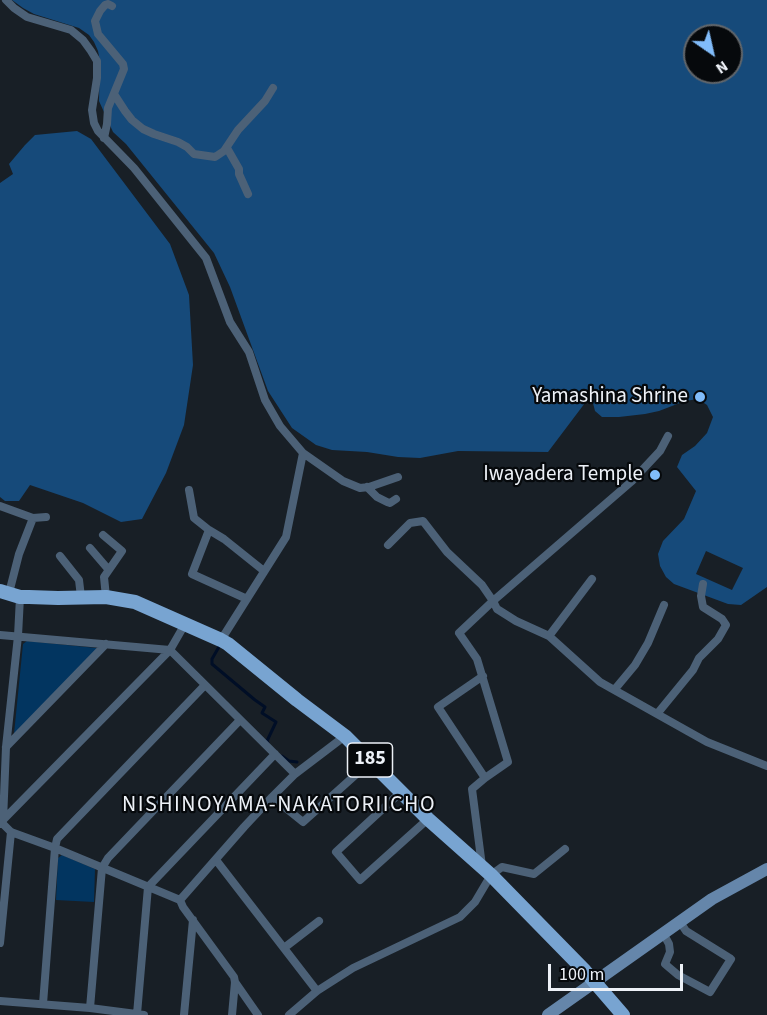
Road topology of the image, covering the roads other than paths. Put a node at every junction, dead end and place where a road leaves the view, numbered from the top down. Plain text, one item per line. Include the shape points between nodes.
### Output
1 (6, 0) edge
2 (112, 6) dead end
3 (273, 88) dead end
4 (114, 94) junction
5 (104, 138) junction
6 (227, 148) junction
7 (248, 194) dead end
8 (668, 436) dead end
9 (303, 453) junction
10 (398, 477) dead end
11 (367, 487) junction
12 (189, 490) dead end
13 (396, 499) dead end
14 (0, 506) edge
15 (46, 517) dead end
16 (33, 518) junction
17 (209, 530) junction
18 (103, 535) dead end
19 (388, 545) dead end
20 (90, 548) dead end
21 (60, 556) dead end
22 (108, 569) junction
23 (264, 571) junction
24 (592, 579) dead end
25 (703, 584) dead end
26 (10, 593) edge
27 (81, 597) junction
28 (106, 597) junction
29 (247, 600) junction
30 (493, 601) junction
31 (664, 605) dead end
32 (184, 624) junction
33 (0, 635) edge
34 (18, 636) junction
35 (549, 636) junction
36 (221, 640) junction
37 (106, 644) junction
38 (170, 650) junction
39 (483, 676) junction
40 (204, 685) junction
41 (615, 689) junction
42 (657, 714) junction
43 (240, 720) junction
44 (345, 736) junction
45 (6, 747) junction
46 (275, 754) junction
47 (371, 761) junction
48 (767, 766) edge
49 (295, 774) junction
50 (485, 778) junction
51 (401, 792) junction
52 (272, 797) junction
53 (428, 819) junction
54 (2, 823) edge
55 (11, 832) junction
56 (55, 848) junction
57 (565, 849) dead end
58 (216, 860) junction
59 (102, 868) junction
60 (4, 869) edge
61 (767, 869) edge
62 (486, 871) junction
63 (148, 887) junction
64 (180, 900) junction
65 (193, 920) junction
66 (319, 921) dead end
67 (680, 922) junction
68 (663, 933) junction
69 (0, 942) edge
70 (284, 948) junction
71 (235, 982) junction
72 (594, 982) junction
73 (317, 990) junction
74 (0, 1001) edge
75 (43, 1004) junction
76 (90, 1008) junction
77 (141, 1014) edge
78 (184, 1015) edge
79 (232, 1015) edge
80 (258, 1015) edge
81 (289, 1015) edge
82 (548, 1015) edge
83 (623, 1015) edge

1 - 5 street via 27,17 63,27 83,40 97,61 92,110 94,123
2 - 4 street via 105,5 95,24 123,64
3 - 6 street
4 - 5 street
4 - 6 street via 143,129 178,141 194,154 215,157
5 - 9 street via 134,168 206,258 230,322 249,352 265,400
6 - 7 street
8 - 30 street via 660,451 632,481
9 - 11 street via 343,481
9 - 23 street via 285,537
10 - 11 street
11 - 13 street via 387,502
12 - 17 street via 194,518
14 - 16 street
15 - 16 street
16 - 26 street
17 - 23 street
17 - 29 street via 192,574
18 - 22 street via 122,551
19 - 30 street via 410,523 423,521
20 - 22 street
21 - 27 street via 79,580
22 - 28 street via 104,577
23 - 29 street
24 - 35 street
25 - 42 street via 703,607 726,625
26 - 27 main road, 185 via 44,598
26 - 34 street
27 - 28 main road, 185
28 - 32 main road, 185 via 135,602
29 - 36 street
30 - 35 street via 496,609
30 - 39 street via 459,633 477,659
31 - 41 street via 648,643
32 - 36 main road, 185
32 - 38 street
33 - 34 street
34 - 37 street
34 - 45 street
35 - 41 street via 600,682
36 - 44 main road, 185
37 - 38 street
37 - 45 street
38 - 40 street
38 - 54 street
39 - 50 street via 508,762
39 - 50 street via 438,707
40 - 43 street
40 - 56 street via 57,839
41 - 42 street
42 - 48 street via 707,742
43 - 46 street
43 - 59 street
44 - 47 main road, 185
44 - 49 street
45 - 54 street
46 - 49 street
46 - 63 street
47 - 51 main road, 185
47 - 52 street via 303,822
49 - 52 street
50 - 62 street via 472,789
51 - 53 main road, 185
51 - 53 street via 336,852 360,880
52 - 58 street
53 - 62 main road, 185
54 - 55 street
55 - 56 street
55 - 60 street
56 - 59 street
56 - 75 street
57 - 62 street via 534,874 502,867
58 - 64 street
58 - 70 street
59 - 63 street
59 - 76 street
60 - 69 street
61 - 67 main road
62 - 72 main road, 185
62 - 73 street via 476,902 460,917 353,968
63 - 64 street
63 - 77 street
64 - 65 street
65 - 71 street
65 - 78 street
66 - 70 street
67 - 68 main road
67 - 68 street via 686,931 731,959 711,992 665,964 670,952
68 - 72 main road
70 - 73 street
71 - 79 street
71 - 80 street
72 - 82 main road
72 - 83 main road, 185
73 - 81 street
74 - 75 street
75 - 76 street
76 - 77 street

